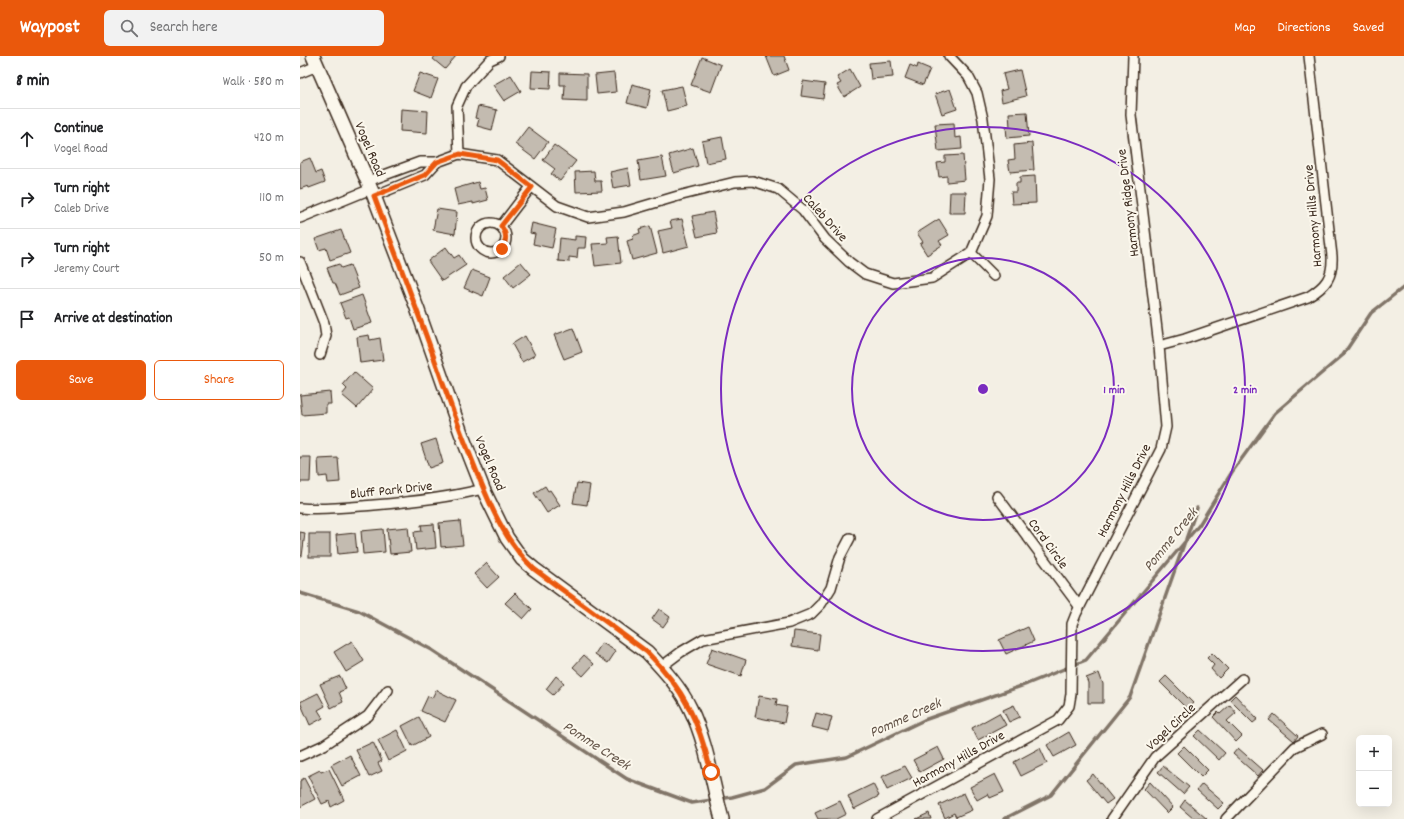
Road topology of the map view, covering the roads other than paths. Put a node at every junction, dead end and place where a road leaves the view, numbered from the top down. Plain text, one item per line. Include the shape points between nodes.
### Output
1 (499, 56) edge
2 (949, 56) edge
3 (1133, 56) edge
4 (1309, 56) edge
5 (315, 61) edge
6 (300, 73) edge
7 (460, 154) junction
8 (437, 162) junction
9 (532, 187) junction
10 (371, 189) junction
11 (300, 218) edge
12 (501, 226) dead end
13 (971, 253) junction
14 (300, 262) edge
15 (994, 276) dead end
16 (1159, 346) junction
17 (320, 355) dead end
18 (483, 489) junction
19 (997, 496) dead end
20 (300, 508) edge
21 (850, 538) dead end
22 (1079, 606) junction
23 (661, 667) junction
24 (1242, 679) dead end
25 (388, 690) dead end
26 (1322, 734) dead end
27 (300, 756) edge
28 (722, 819) edge
29 (877, 819) edge
30 (1112, 819) edge
31 (1226, 819) edge

1 - 7 street via 490,60 466,86 457,106
2 - 13 street via 968,76 977,93 983,119 990,179 987,216
3 - 16 street, Harmony Ridge Drive via 1131,114
4 - 16 street, Harmony Hills Drive via 1332,256 1327,283 1308,297
5 - 6 street
5 - 10 street, Vogel Road
7 - 8 street, Caleb Drive
7 - 9 street, Caleb Drive via 497,160
8 - 10 street, Caleb Drive via 420,162
8 - 10 street, Caleb Drive via 425,175
9 - 12 street
9 - 13 street, Caleb Drive via 557,206 588,217 624,212 735,182 753,181 778,189 788,197 803,210 825,239 865,274 893,283 932,278
10 - 11 street
10 - 18 street, Vogel Road
13 - 15 street
14 - 17 street via 324,323 326,336
16 - 22 street, Harmony Hills Drive via 1166,427 1161,449
18 - 20 street, Bluff Park Drive via 455,496 391,504
18 - 23 street, Vogel Road via 507,538 522,558 647,652
19 - 22 street, Cord Circle
21 - 23 street via 822,604 811,614 788,623 703,639
22 - 29 street, Harmony Hills Drive via 1072,624 1069,706 1058,720
23 - 28 street, Vogel Road via 682,694 698,726
24 - 30 street, Vogel Circle via 1155,757
25 - 27 street via 368,716 324,745
26 - 31 street via 1295,748

